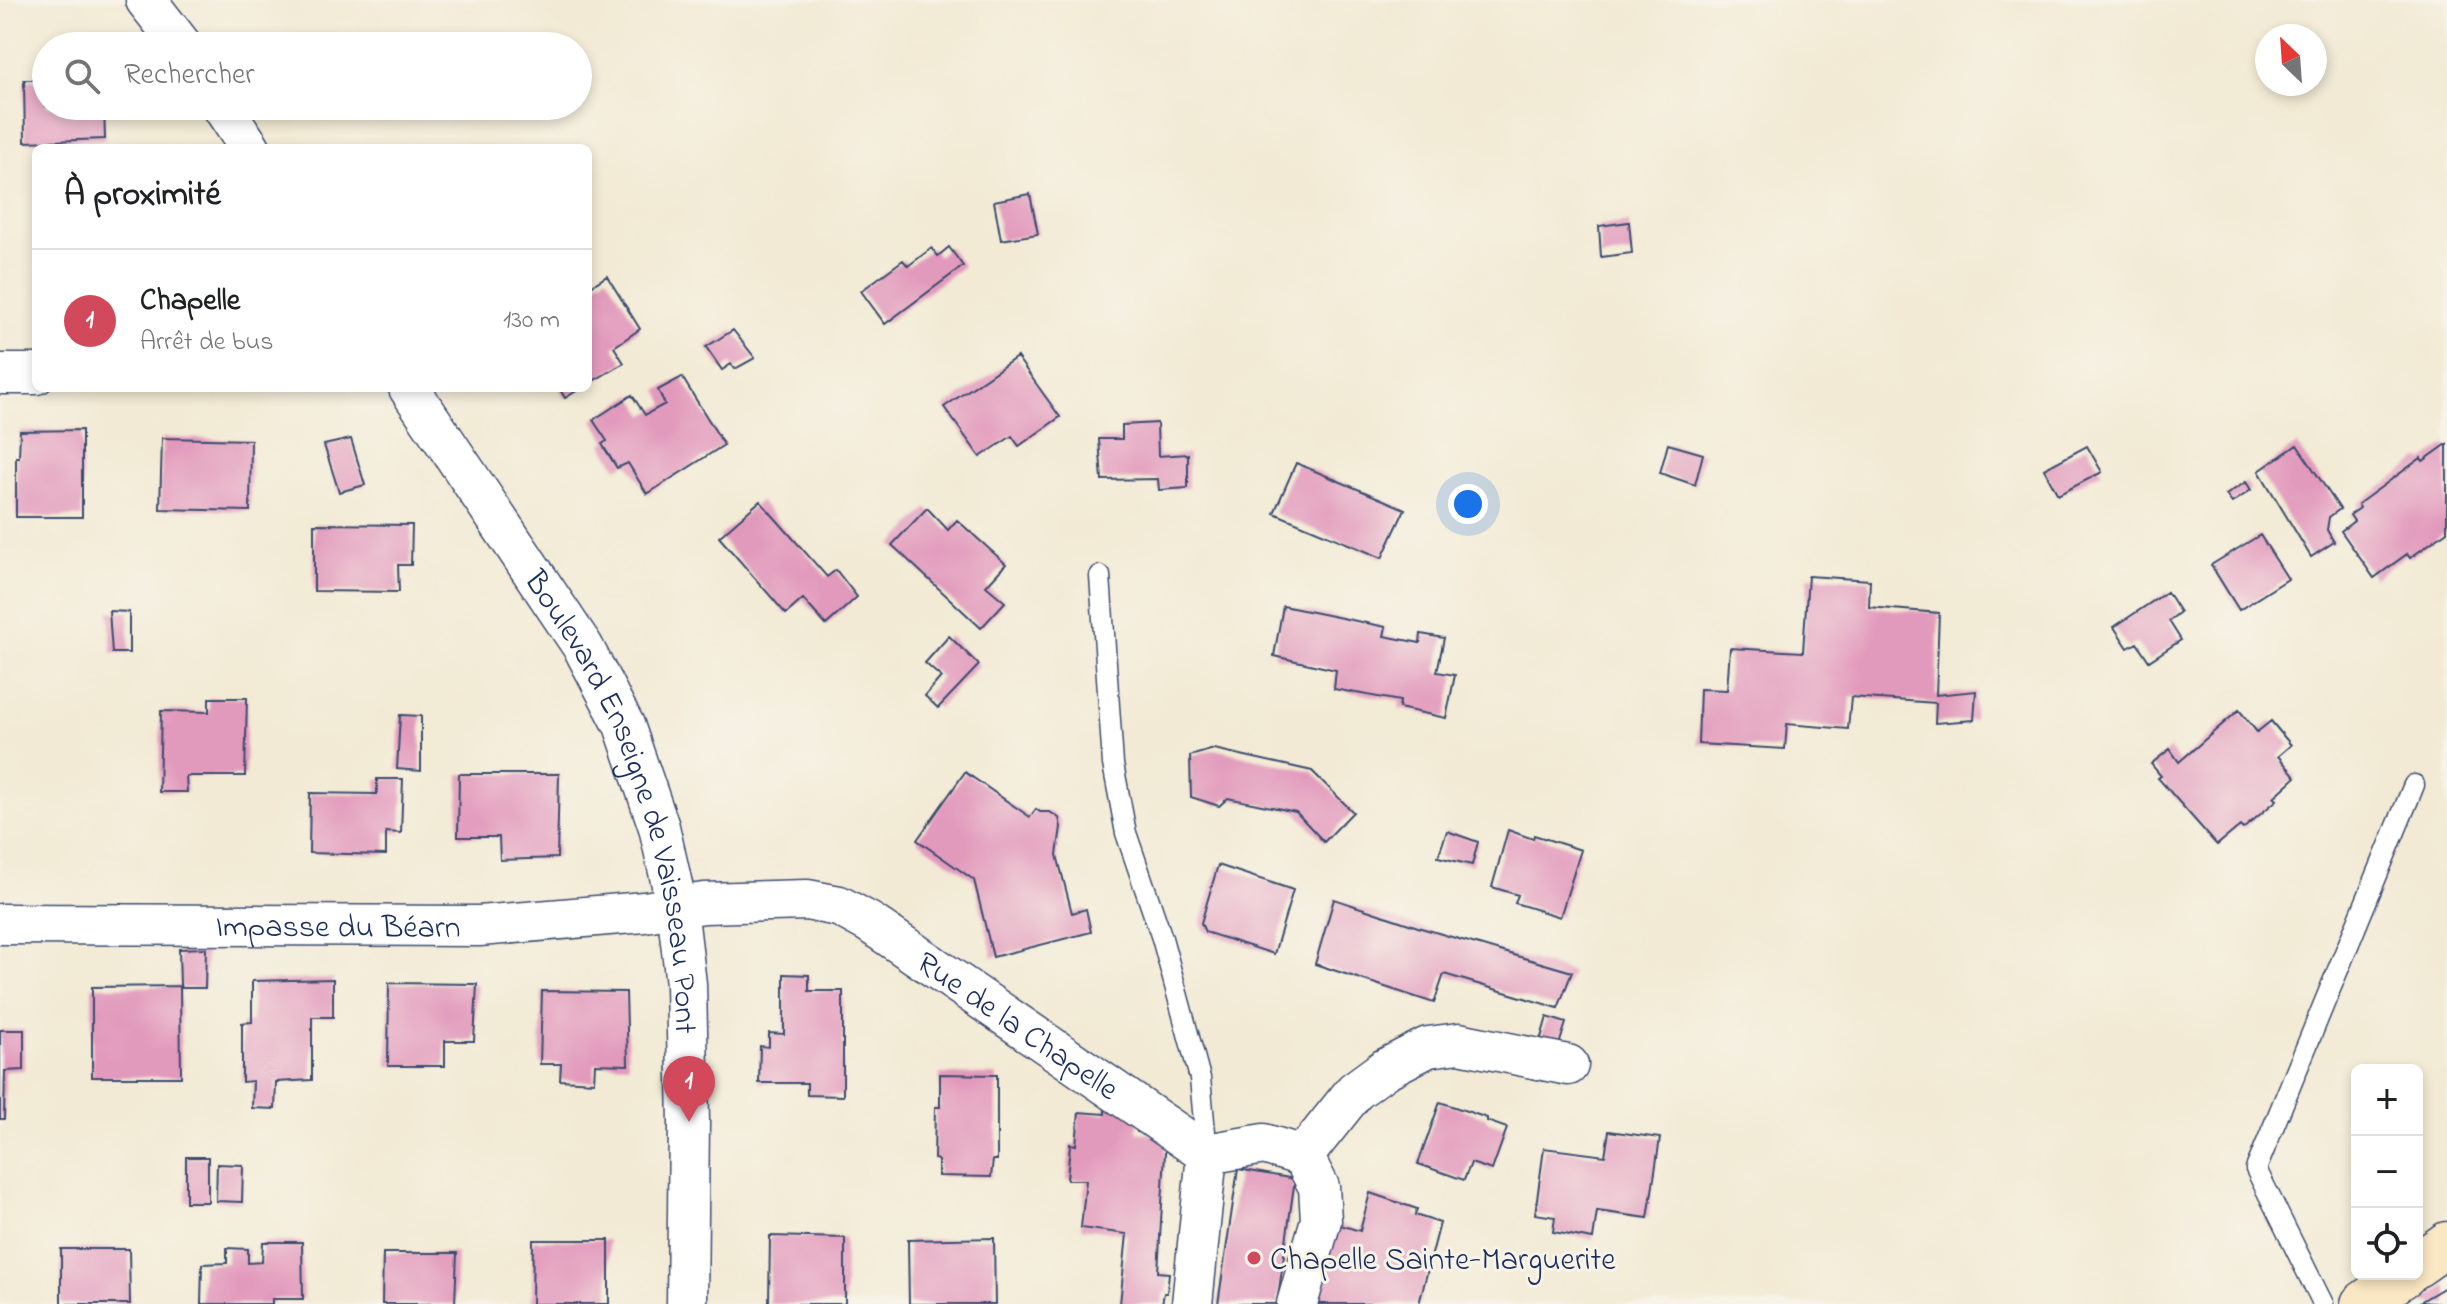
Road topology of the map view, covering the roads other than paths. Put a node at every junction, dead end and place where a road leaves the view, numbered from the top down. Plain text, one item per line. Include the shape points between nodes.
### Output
1 (146, 0) edge
2 (171, 32) edge
3 (231, 120) edge
4 (247, 144) edge
5 (0, 374) edge
6 (32, 374) edge
7 (412, 392) edge
8 (1100, 576) dead end
9 (2414, 785) dead end
10 (677, 907) junction
11 (0, 924) edge
12 (1568, 1065) dead end
13 (1207, 1154) junction
14 (1303, 1156) junction
15 (2447, 1244) edge
16 (2423, 1261) edge
17 (2397, 1280) edge
18 (687, 1304) edge
19 (1192, 1304) edge
20 (1297, 1304) edge
21 (2323, 1304) edge
22 (2363, 1304) edge

1 - 2 street
3 - 4 street
5 - 6 street
7 - 10 street, Boulevard Enseigne de Vaisseau Pont via 583,647 624,725 659,827
8 - 13 lane via 1113,764 1126,833 1162,938 1200,1078
9 - 21 lane via 2256,1169
10 - 11 street, Impasse du Béarn via 479,926
10 - 13 street, Rue de la Chapelle via 807,900 839,906
10 - 18 street, Boulevard Enseigne de Vaisseau Pont via 686,1000
12 - 14 street via 1459,1043 1428,1047 1355,1091
13 - 14 street via 1264,1144
13 - 19 street
14 - 20 street via 1319,1187 1321,1220
15 - 16 main road
17 - 22 main road

